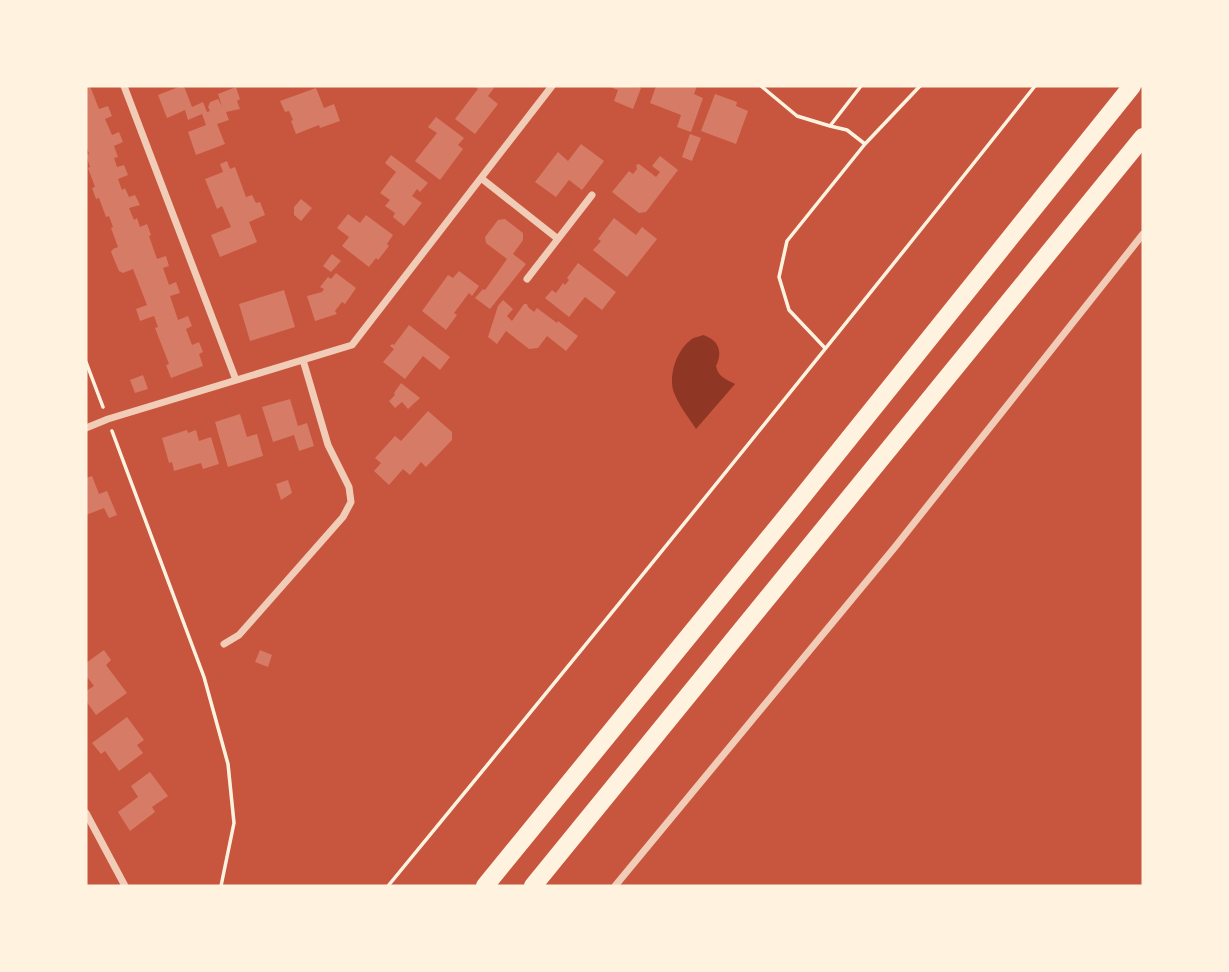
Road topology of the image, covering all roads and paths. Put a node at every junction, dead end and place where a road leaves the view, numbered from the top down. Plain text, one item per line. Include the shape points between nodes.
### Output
1 (124, 86) edge
2 (552, 86) edge
3 (761, 86) edge
4 (861, 86) edge
5 (920, 86) edge
6 (1035, 86) edge
7 (1132, 86) edge
8 (830, 126) junction
9 (1143, 137) edge
10 (865, 144) junction
11 (481, 178) junction
12 (592, 195) dead end
13 (1143, 234) edge
14 (558, 239) junction
15 (527, 279) dead end
16 (825, 348) junction
17 (303, 360) junction
18 (86, 362) edge
19 (236, 380) junction
20 (108, 419) junction
21 (86, 428) edge
22 (224, 644) dead end
23 (86, 813) edge
24 (125, 886) edge
25 (221, 886) edge
26 (388, 886) edge
27 (485, 886) edge
28 (533, 886) edge
29 (615, 886) edge

1 - 19 street
2 - 11 street
3 - 8 path via 797,116
4 - 8 path
5 - 10 path
6 - 16 path
7 - 27 highway
8 - 10 path via 846,130
9 - 28 highway
10 - 16 path via 787,241 779,277 789,310
11 - 14 street
11 - 17 street via 352,345
12 - 14 street
13 - 29 street via 895,547
14 - 15 street
16 - 26 path
17 - 19 street
17 - 22 street via 328,446 349,486 351,502 343,517 239,635
18 - 20 path
19 - 20 street
20 - 21 street
20 - 25 path via 204,677 228,764 234,823
23 - 24 street

